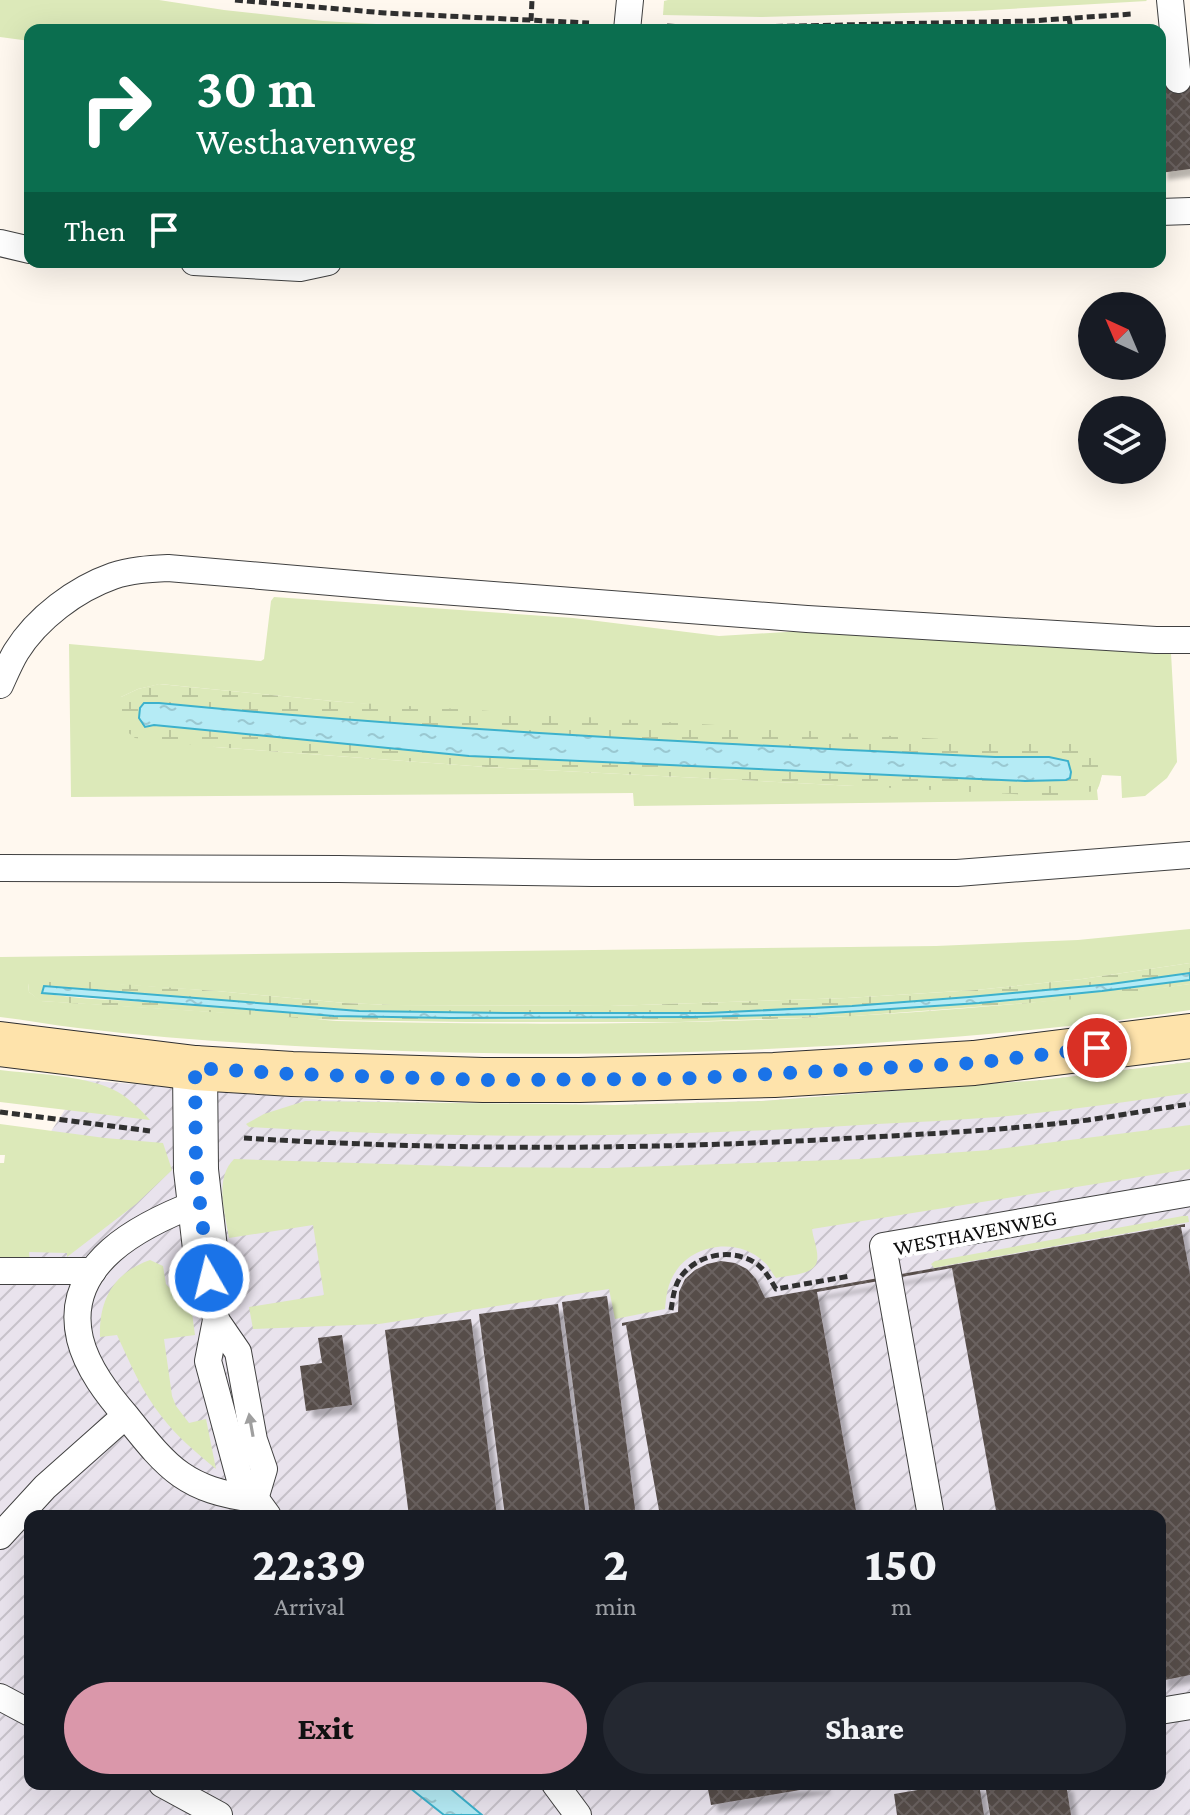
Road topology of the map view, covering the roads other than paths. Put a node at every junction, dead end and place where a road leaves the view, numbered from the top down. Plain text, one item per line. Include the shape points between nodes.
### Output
1 (1170, 6) edge
2 (1175, 52) edge
3 (1178, 80) dead end
4 (1190, 211) edge
5 (1166, 212) edge
6 (0, 243) edge
7 (24, 249) edge
8 (1190, 640) edge
9 (8, 643) edge
10 (0, 685) edge
11 (1190, 855) edge
12 (0, 868) edge
13 (1190, 1036) edge
14 (0, 1044) edge
15 (195, 1068) junction
16 (1190, 1193) edge
17 (200, 1202) junction
18 (206, 1257) joint
19 (0, 1271) edge
20 (93, 1271) junction
21 (125, 1416) junction
22 (261, 1508) edge
23 (930, 1510) edge
24 (0, 1536) edge
25 (0, 1697) edge
26 (1190, 1706) edge
27 (24, 1710) edge
28 (1166, 1710) edge
29 (173, 1790) edge
30 (559, 1790) edge
31 (219, 1815) edge
32 (578, 1815) edge

1 - 2 lane
2 - 3 lane
4 - 5 lane
6 - 7 lane
8 - 9 lane via 807,619 168,568 115,575 79,592
9 - 10 lane
11 - 12 lane via 957,873
13 - 15 street via 974,1063 675,1079 483,1080
14 - 15 street
15 - 17 street
16 - 23 lane, WESTHAVENWEG via 883,1246
17 - 18 street
17 - 20 lane via 129,1236
18 - 22 lane via 216,1320 208,1361 239,1476
19 - 20 lane
20 - 21 lane via 77,1309 80,1340 98,1379
21 - 22 lane via 179,1474
21 - 24 lane via 45,1487
25 - 27 lane
26 - 28 lane
29 - 31 lane
30 - 32 lane

